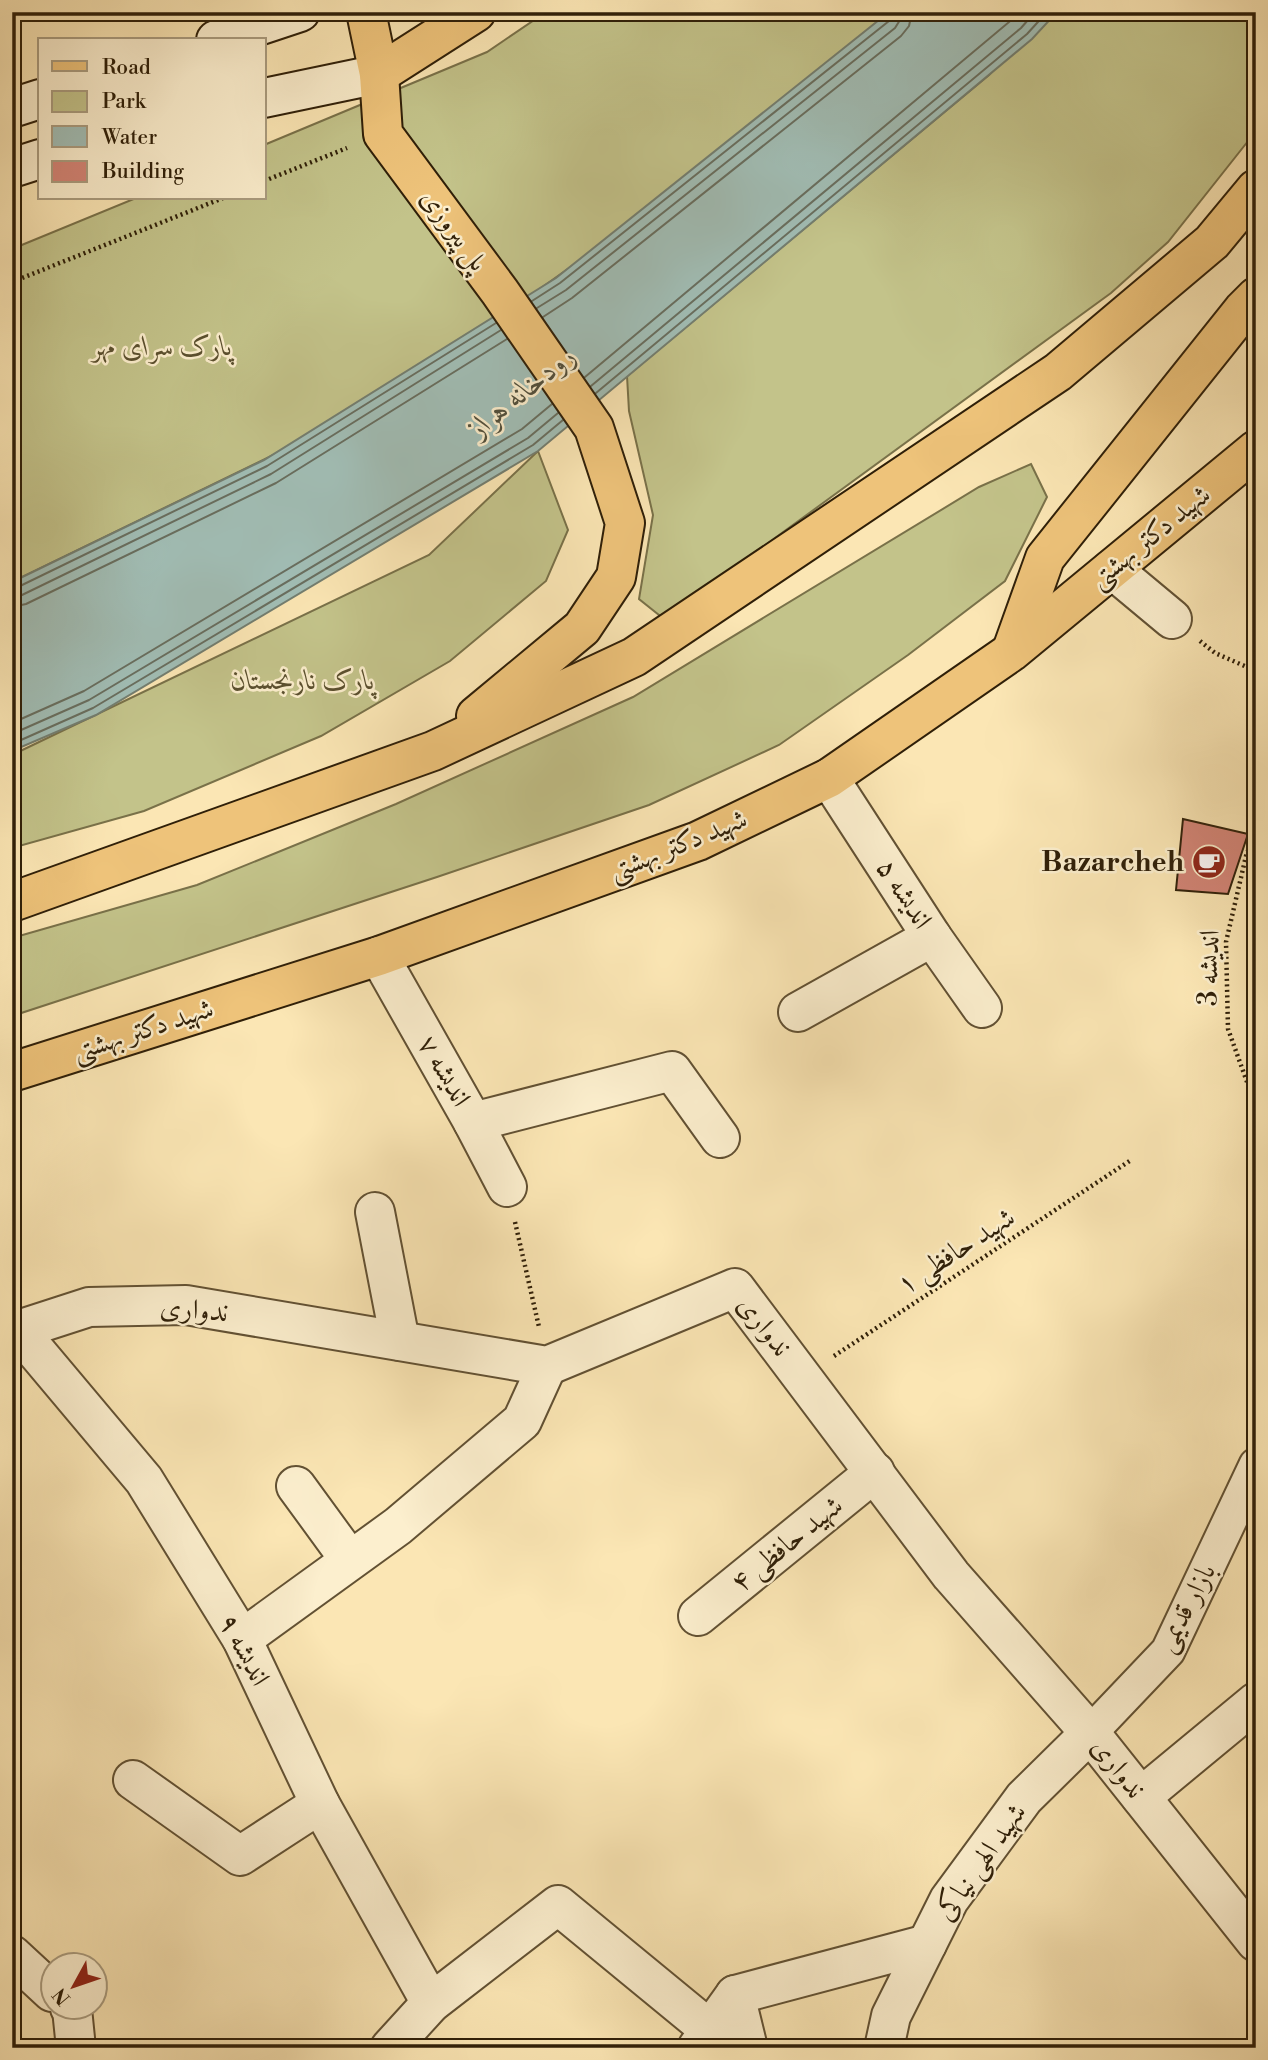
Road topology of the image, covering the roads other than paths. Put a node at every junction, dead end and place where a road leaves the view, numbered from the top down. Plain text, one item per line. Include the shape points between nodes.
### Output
1 (300, 12) edge
2 (366, 12) edge
3 (476, 12) edge
4 (222, 38) edge
5 (379, 74) junction
6 (266, 98) edge
7 (38, 100) edge
8 (12, 108) edge
9 (38, 160) edge
10 (12, 168) edge
11 (1256, 189) edge
12 (1256, 297) edge
13 (1256, 450) edge
14 (1112, 569) junction
15 (1172, 619) road end
16 (1011, 652) junction
17 (433, 751) junction
18 (829, 778) junction
19 (12, 902) edge
20 (932, 937) junction
21 (379, 956) junction
22 (982, 1008) dead end
23 (798, 1012) dead end
24 (12, 1072) edge
25 (473, 1122) junction
26 (720, 1139) dead end
27 (507, 1187) road end
28 (375, 1212) dead end
29 (15, 1331) edge
30 (400, 1341) junction
31 (548, 1366) junction
32 (1256, 1465) edge
33 (876, 1472) junction
34 (296, 1486) dead end
35 (350, 1560) junction
36 (698, 1616) dead end
37 (242, 1639) junction
38 (1256, 1702) edge
39 (1090, 1732) junction
40 (133, 1780) dead end
41 (1141, 1797) junction
42 (320, 1804) junction
43 (1256, 1942) edge
44 (927, 1944) junction
45 (12, 1955) edge
46 (38, 1979) edge
47 (735, 1995) junction
48 (431, 2003) junction
49 (73, 2022) edge
50 (703, 2039) edge
51 (76, 2048) edge
52 (390, 2048) edge
53 (748, 2048) edge
54 (884, 2048) edge

1 - 4 street
2 - 5 main road
3 - 5 main road
5 - 6 street
5 - 17 main road, پل پیروزی via 383,134 594,428 625,523 616,577 582,628
7 - 8 street
9 - 10 street
11 - 17 main road via 1212,242 1058,372 634,657
12 - 16 main road via 1045,558
13 - 14 main road, شهید دکتر بهشتی
14 - 15 street
14 - 16 main road, شهید دکتر بهشتی
16 - 18 main road, شهید دکتر بهشتی
17 - 19 main road
18 - 20 street, اندیشه ۵
18 - 21 main road, شهید دکتر بهشتی via 698,841
20 - 22 street, اندیشه ۵
20 - 23 street
21 - 24 main road, شهید دکتر بهشتی
21 - 25 street, اندیشه ۷
25 - 26 street via 672,1071
25 - 27 street, اندیشه ۷
28 - 30 street
29 - 30 street, ندواری via 89,1307 186,1305
29 - 37 street, اندیشه ۹ via 144,1480
30 - 31 street, ندواری
31 - 33 street, ندواری via 735,1287
31 - 35 street via 522,1421 398,1526
32 - 39 street, بازار قدیمی via 1168,1651
33 - 36 street, شهید حافظی ۴
33 - 39 street, ندواری via 951,1574
34 - 35 street
35 - 37 street
37 - 42 street, اندیشه ۹
38 - 41 street
39 - 41 street, ندواری
39 - 44 street, شهید الهی نیاکی via 1024,1798 949,1900
40 - 42 street via 240,1856
41 - 43 street, ندواری
42 - 48 street, اندیشه ۹
44 - 47 street
44 - 54 street, شهید الهی نیاکی via 891,2016
45 - 46 street
47 - 50 street
47 - 53 street
48 - 50 street via 558,1905
48 - 52 street
49 - 51 street

